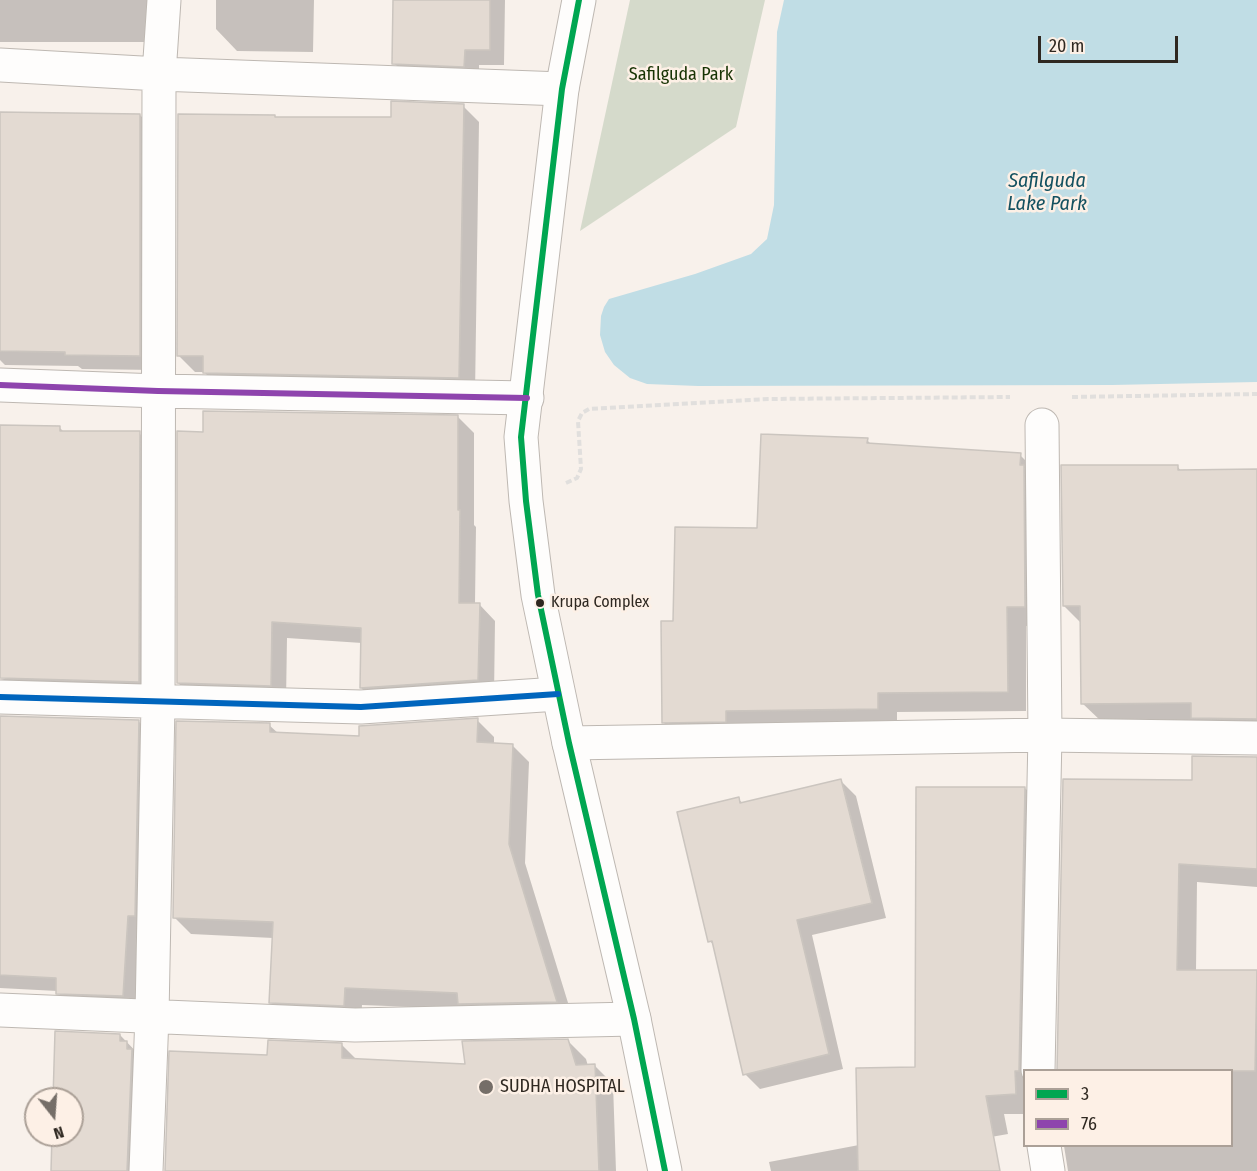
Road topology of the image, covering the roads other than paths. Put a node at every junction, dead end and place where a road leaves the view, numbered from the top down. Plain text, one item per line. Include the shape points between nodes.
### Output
1 (164, 0) edge
2 (579, 0) edge
3 (0, 65) edge
4 (159, 74) junction
5 (562, 89) junction
6 (0, 385) edge
7 (158, 392) junction
8 (526, 398) junction
9 (1042, 425) dead end
10 (558, 694) junction
11 (0, 697) edge
12 (158, 703) junction
13 (1045, 735) junction
14 (1257, 738) edge
15 (569, 744) junction
16 (0, 1010) edge
17 (152, 1016) junction
18 (634, 1019) junction
19 (1038, 1069) edge
20 (1044, 1147) edge
21 (146, 1171) edge
22 (665, 1171) edge
23 (1048, 1171) edge

1 - 4 street
2 - 5 street
3 - 4 street
4 - 5 street
4 - 7 street
5 - 8 street
6 - 7 street
7 - 8 street
7 - 12 street
8 - 10 street via 521,437 525,491 538,595
9 - 13 street
10 - 12 street via 361,707
10 - 15 street
11 - 12 street
12 - 17 street
13 - 14 street
13 - 15 street
13 - 19 street
15 - 18 street
16 - 17 street
17 - 18 street via 355,1024
17 - 21 street
18 - 22 street
20 - 23 street

